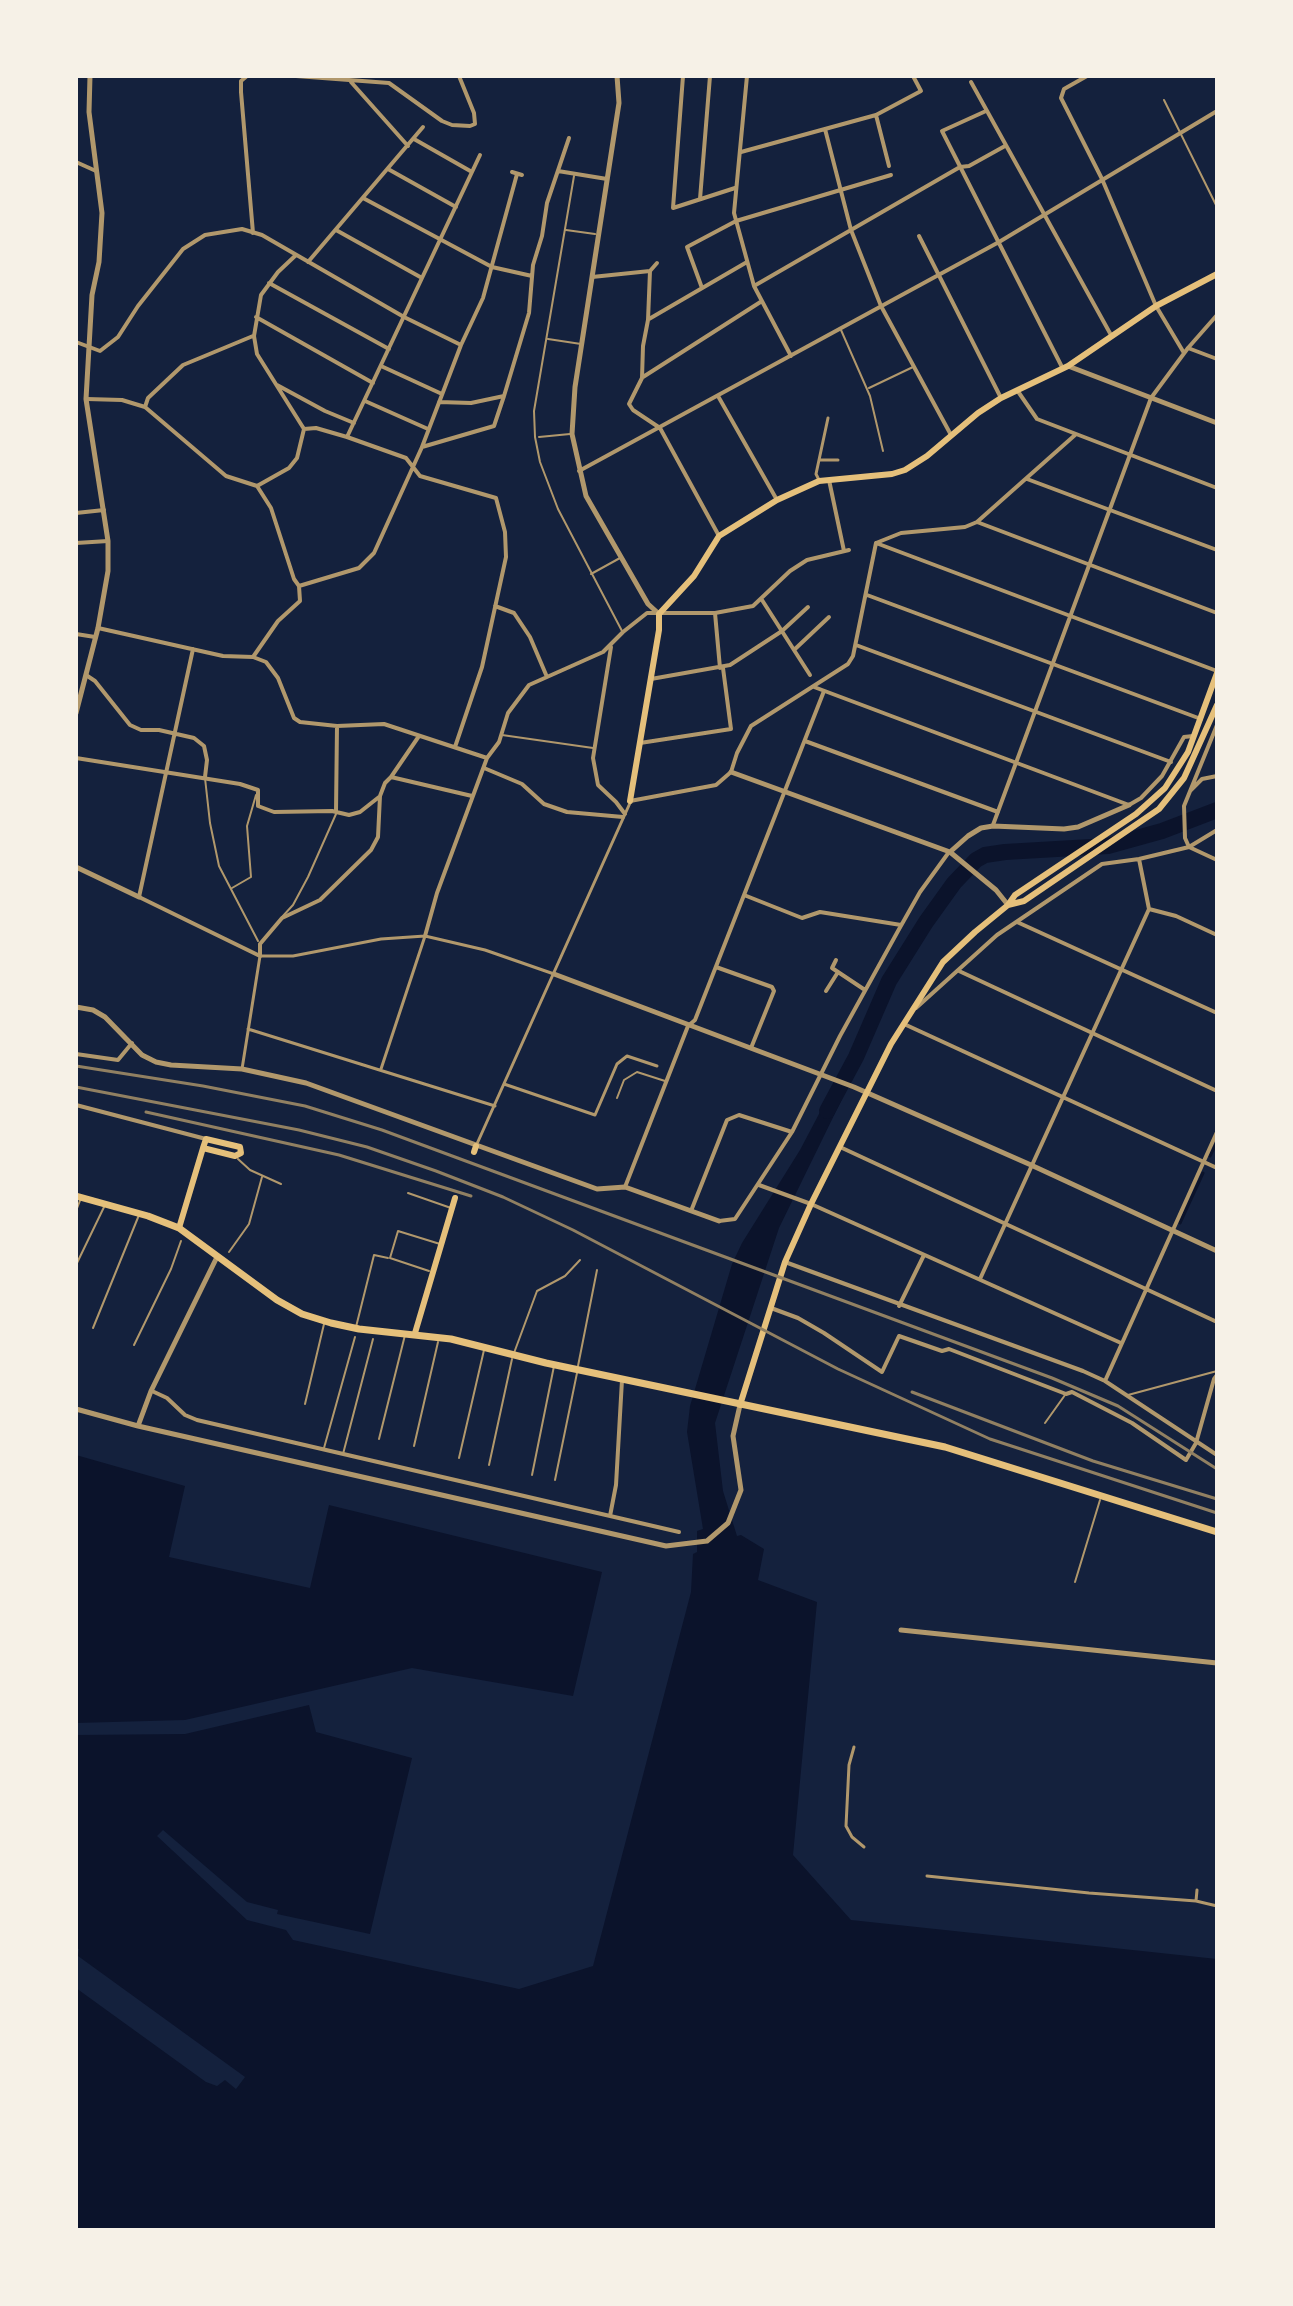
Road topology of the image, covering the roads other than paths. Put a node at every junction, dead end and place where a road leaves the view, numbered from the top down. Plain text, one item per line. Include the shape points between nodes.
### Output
1 (90, 76) edge
2 (247, 76) edge
3 (296, 76) edge
4 (459, 76) edge
5 (617, 76) edge
6 (683, 76) edge
7 (710, 76) edge
8 (747, 76) edge
9 (913, 76) edge
10 (1087, 76) edge
11 (350, 80) junction
12 (971, 82) dead end
13 (1164, 100) dead end
14 (986, 111) junction
15 (1217, 111) edge
16 (876, 115) junction
17 (423, 127) dead end
18 (825, 129) junction
19 (1181, 133) junction
20 (569, 138) dead end
21 (414, 139) junction
22 (408, 146) junction
23 (1005, 146) junction
24 (741, 152) junction
25 (480, 155) dead end
26 (76, 162) edge
27 (889, 166) dead end
28 (960, 167) junction
29 (388, 169) junction
30 (96, 171) junction
31 (558, 171) junction
32 (472, 172) junction
33 (517, 174) dead end
34 (574, 174) junction
35 (891, 175) dead end
36 (608, 179) junction
37 (1102, 179) junction
38 (735, 188) junction
39 (841, 190) junction
40 (363, 198) junction
41 (700, 199) junction
42 (456, 207) junction
43 (1217, 207) edge
44 (1043, 215) junction
45 (736, 221) junction
46 (336, 230) junction
47 (565, 230) junction
48 (851, 230) junction
49 (253, 233) junction
50 (599, 235) junction
51 (919, 236) dead end
52 (440, 241) junction
53 (999, 242) junction
54 (296, 255) junction
55 (747, 262) junction
56 (308, 263) junction
57 (657, 263) dead end
58 (492, 267) junction
59 (650, 271) junction
60 (940, 274) junction
61 (1217, 274) edge
62 (532, 276) junction
63 (592, 277) junction
64 (422, 278) junction
65 (269, 283) junction
66 (754, 286) junction
67 (702, 288) junction
68 (762, 301) junction
69 (881, 306) junction
70 (1156, 306) junction
71 (1217, 315) edge
72 (255, 317) junction
73 (404, 317) junction
74 (648, 320) junction
75 (841, 328) junction
76 (254, 336) junction
77 (1112, 337) junction
78 (547, 339) junction
79 (76, 342) edge
80 (582, 344) junction
81 (461, 345) junction
82 (88, 347) junction
83 (1188, 348) junction
84 (389, 349) junction
85 (1184, 353) junction
86 (791, 356) junction
87 (1217, 359) edge
88 (381, 366) junction
89 (914, 367) junction
90 (1065, 367) junction
91 (642, 378) junction
92 (373, 383) junction
93 (274, 384) junction
94 (868, 389) junction
95 (1017, 390) junction
96 (442, 394) junction
97 (504, 396) junction
98 (718, 396) junction
99 (1001, 398) junction
100 (1151, 398) junction
101 (86, 399) junction
102 (365, 401) junction
103 (439, 402) junction
104 (145, 407) junction
105 (828, 418) dead end
106 (354, 423) junction
107 (1217, 423) edge
108 (660, 428) junction
109 (304, 429) junction
110 (428, 429) junction
111 (572, 434) junction
112 (1075, 435) junction
113 (347, 437) junction
114 (539, 437) dead end
115 (953, 437) junction
116 (422, 447) junction
117 (883, 451) dead end
118 (1130, 456) junction
119 (819, 460) junction
120 (838, 460) dead end
121 (413, 467) junction
122 (579, 471) junction
123 (1027, 479) junction
124 (829, 480) junction
125 (819, 481) junction
126 (257, 486) junction
127 (1217, 488) edge
128 (777, 500) junction
129 (104, 510) junction
130 (1110, 510) junction
131 (76, 513) edge
132 (977, 522) junction
133 (719, 536) junction
134 (108, 541) junction
135 (76, 543) edge
136 (876, 543) junction
137 (1217, 550) edge
138 (621, 557) junction
139 (1090, 565) junction
140 (591, 574) junction
141 (299, 586) junction
142 (867, 595) junction
143 (761, 599) junction
144 (495, 606) junction
145 (808, 607) dead end
146 (715, 613) junction
147 (1217, 613) edge
148 (659, 614) junction
149 (1071, 614) junction
150 (829, 617) dead end
151 (98, 628) junction
152 (782, 631) junction
153 (623, 632) junction
154 (76, 634) edge
155 (95, 637) junction
156 (856, 645) junction
157 (611, 647) junction
158 (193, 649) junction
159 (794, 650) junction
160 (253, 657) junction
161 (1053, 663) junction
162 (721, 668) junction
163 (1217, 672) edge
164 (86, 675) junction
165 (810, 675) dead end
166 (547, 677) junction
167 (651, 680) junction
168 (814, 687) junction
169 (824, 691) junction
170 (1217, 705) edge
171 (1035, 711) junction
172 (76, 713) edge
173 (1201, 719) junction
174 (1215, 724) edge
175 (337, 726) junction
176 (175, 733) junction
177 (501, 735) junction
178 (1195, 735) junction
179 (419, 736) junction
180 (805, 741) junction
181 (640, 743) junction
182 (455, 747) junction
183 (593, 748) junction
184 (76, 758) edge
185 (487, 758) junction
186 (1171, 762) junction
187 (1016, 763) junction
188 (484, 768) junction
189 (166, 771) junction
190 (731, 772) junction
191 (1217, 776) edge
192 (205, 777) junction
193 (391, 777) junction
194 (258, 790) junction
195 (786, 791) junction
196 (1189, 791) junction
197 (380, 796) junction
198 (472, 796) junction
199 (630, 801) junction
200 (1129, 805) junction
201 (336, 812) junction
202 (998, 812) junction
203 (624, 816) junction
204 (993, 826) junction
205 (1217, 830) edge
206 (1189, 847) junction
207 (952, 854) junction
208 (1139, 859) junction
209 (1217, 860) edge
210 (76, 867) edge
211 (230, 889) junction
212 (744, 895) junction
213 (139, 897) junction
214 (1008, 905) junction
215 (1149, 909) junction
216 (282, 918) junction
217 (1017, 922) junction
218 (901, 925) junction
219 (1217, 935) edge
220 (425, 936) junction
221 (260, 944) junction
222 (260, 956) junction
223 (836, 960) dead end
224 (716, 967) junction
225 (1121, 969) junction
226 (959, 971) junction
227 (838, 972) junction
228 (554, 974) junction
229 (865, 990) junction
230 (826, 991) dead end
231 (76, 1007) edge
232 (910, 1013) junction
233 (1217, 1013) edge
234 (904, 1024) junction
235 (688, 1026) junction
236 (248, 1029) junction
237 (1091, 1032) junction
238 (132, 1043) junction
239 (751, 1048) junction
240 (76, 1054) edge
241 (657, 1066) dead end
242 (242, 1069) junction
243 (381, 1069) junction
244 (825, 1076) junction
245 (666, 1082) junction
246 (504, 1084) junction
247 (1217, 1091) edge
248 (864, 1093) junction
249 (1063, 1095) junction
250 (617, 1098) dead end
251 (76, 1105) edge
252 (495, 1106) junction
253 (792, 1132) junction
254 (1217, 1132) edge
255 (206, 1139) junction
256 (837, 1146) junction
257 (203, 1148) junction
258 (475, 1149) junction
259 (235, 1156) junction
260 (1204, 1162) junction
261 (1031, 1165) junction
262 (1217, 1168) edge
263 (262, 1177) junction
264 (281, 1184) dead end
265 (759, 1185) junction
266 (625, 1187) junction
267 (408, 1193) dead end
268 (79, 1196) edge
269 (455, 1198) dead end
270 (105, 1204) junction
271 (811, 1204) junction
272 (452, 1208) junction
273 (76, 1211) edge
274 (691, 1211) junction
275 (139, 1214) junction
276 (719, 1221) joint
277 (1004, 1224) junction
278 (179, 1228) junction
279 (1172, 1231) junction
280 (181, 1241) dead end
281 (441, 1244) junction
282 (1217, 1251) edge
283 (229, 1252) dead end
284 (924, 1255) junction
285 (218, 1256) junction
286 (390, 1258) junction
287 (580, 1260) dead end
288 (785, 1262) junction
289 (76, 1265) edge
290 (597, 1270) dead end
291 (432, 1272) junction
292 (980, 1279) junction
293 (1146, 1289) junction
294 (899, 1306) junction
295 (771, 1308) junction
296 (325, 1320) junction
297 (1217, 1322) edge
298 (93, 1328) dead end
299 (356, 1333) junction
300 (410, 1333) junction
301 (439, 1337) junction
302 (373, 1339) dead end
303 (1121, 1343) junction
304 (134, 1345) dead end
305 (485, 1347) junction
306 (513, 1355) junction
307 (554, 1365) junction
308 (577, 1370) junction
309 (1217, 1373) edge
310 (622, 1380) junction
311 (1105, 1381) junction
312 (151, 1391) junction
313 (1066, 1394) junction
314 (1127, 1396) junction
315 (305, 1404) dead end
316 (740, 1405) junction
317 (76, 1409) edge
318 (1045, 1423) dead end
319 (138, 1426) junction
320 (379, 1439) dead end
321 (1196, 1443) junction
322 (414, 1446) dead end
323 (324, 1449) junction
324 (343, 1454) junction
325 (1217, 1455) edge
326 (459, 1458) dead end
327 (489, 1465) dead end
328 (532, 1475) dead end
329 (555, 1480) dead end
330 (1102, 1495) junction
331 (610, 1516) junction
332 (679, 1532) dead end
333 (1217, 1532) edge
334 (1075, 1582) dead end
335 (901, 1630) dead end
336 (1217, 1663) edge
337 (854, 1747) dead end
338 (864, 1847) dead end
339 (927, 1876) dead end
340 (1197, 1890) dead end
341 (1196, 1901) junction
342 (1217, 1906) edge

1 - 30 street
2 - 49 street via 241,92
3 - 11 street
4 - 11 street via 474,113 475,124 470,126 442,121 389,83
5 - 36 street via 619,103
6 - 41 street via 673,208
7 - 41 street
8 - 24 street
9 - 16 street via 921,91
10 - 37 street via 1064,89 1061,98
11 - 22 street
12 - 14 street
13 - 19 lane
14 - 23 street
14 - 28 street via 942,131
15 - 19 street
16 - 18 street
16 - 27 street
17 - 21 street
18 - 24 street
18 - 39 street
19 - 37 street
19 - 43 lane
20 - 31 street
21 - 22 street
21 - 32 street
22 - 29 street
23 - 28 street
23 - 44 street
24 - 38 street
25 - 32 street
26 - 30 street
28 - 48 street
28 - 53 street
29 - 40 street
29 - 42 street
30 - 82 street via 102,213
31 - 34 street
31 - 62 street
32 - 42 street
33 - 58 street
34 - 36 street
34 - 47 lane
35 - 39 street
36 - 50 street
37 - 44 street
37 - 70 street
38 - 41 street
38 - 45 street
39 - 45 street
39 - 48 street
40 - 46 street
40 - 52 street
42 - 52 street
44 - 53 street
44 - 77 street
45 - 55 street
45 - 67 street via 687,247
46 - 56 street
46 - 64 street
47 - 50 lane
47 - 78 lane
48 - 66 street
48 - 69 street
49 - 54 street
49 - 82 street via 242,229 205,235 183,249 118,337 100,351
50 - 63 street
51 - 60 street
52 - 58 street
52 - 64 street
53 - 60 street
53 - 90 street
54 - 56 street
54 - 65 street
55 - 66 street
55 - 67 street
56 - 73 street
57 - 59 street
58 - 62 street
58 - 81 street
59 - 63 street
59 - 74 street
60 - 69 street
60 - 99 street
61 - 70 main road
62 - 97 street via 529,313
63 - 80 street
64 - 73 street
65 - 72 street
65 - 84 street
66 - 68 street
67 - 74 street
68 - 86 street
68 - 91 street
69 - 75 street
69 - 89 street
70 - 77 main road
70 - 85 street
71 - 83 street
72 - 76 street
72 - 92 street
73 - 81 street
73 - 84 street
74 - 91 street
75 - 86 street
75 - 94 lane
76 - 93 street via 257,354
76 - 104 street via 183,365
77 - 90 main road
78 - 80 lane
78 - 140 lane via 534,411 535,437 558,509
79 - 82 street
80 - 111 street
81 - 96 street
82 - 101 street
83 - 85 street
83 - 87 street
84 - 88 street
85 - 100 street
86 - 98 street
88 - 92 street
88 - 96 street
89 - 94 lane
89 - 115 street
90 - 95 main road
90 - 100 street
91 - 108 street via 629,404
92 - 102 street
93 - 106 street
93 - 109 street
94 - 117 lane
95 - 99 main road
95 - 112 street via 1037,419
96 - 103 street
97 - 103 street
97 - 116 street via 494,426
98 - 108 street
98 - 128 street
99 - 115 main road
100 - 107 street
100 - 118 street
101 - 104 street
101 - 129 street
102 - 106 street
102 - 110 street
103 - 110 street
104 - 126 street via 226,476
105 - 119 street
106 - 113 street
108 - 122 street
108 - 133 street
109 - 113 street
109 - 126 street via 289,468
110 - 116 street
111 - 114 lane
111 - 122 street
112 - 118 street
112 - 123 street
113 - 121 street via 406,458
115 - 124 main road via 905,470
116 - 121 street
118 - 127 street
118 - 130 street
119 - 120 street
119 - 125 street
121 - 141 street via 374,553 359,568
121 - 144 street via 420,476 496,498 506,557
122 - 138 street via 586,496
123 - 130 street
123 - 132 street
124 - 125 main road
124 - 143 street via 846,550 807,560
125 - 128 main road
126 - 141 street via 271,508
128 - 133 main road
129 - 131 street
129 - 134 street
130 - 137 street
130 - 139 street
132 - 136 street via 901,533
132 - 139 street
133 - 148 main road via 694,576
134 - 135 street
134 - 151 street
136 - 142 street
136 - 149 street
138 - 140 lane
138 - 148 street
139 - 147 street
139 - 149 street
140 - 153 lane
141 - 160 street via 300,601
142 - 156 street
142 - 161 street
143 - 146 street via 753,606
143 - 152 street
144 - 166 street via 514,613
144 - 182 street via 482,667
145 - 152 street
146 - 148 street
146 - 162 street
148 - 153 street via 647,613
148 - 167 main road
149 - 161 street
149 - 163 street
150 - 159 street
151 - 155 street
151 - 158 street
152 - 159 street
152 - 162 street
153 - 157 street
154 - 155 street
155 - 164 street
156 - 168 street via 848,664
156 - 171 street
157 - 166 street
157 - 183 street
158 - 160 street
158 - 176 street
159 - 165 street
160 - 175 street via 266,662 278,678 294,718
161 - 171 street
161 - 173 street
162 - 167 street
162 - 181 street via 731,729
163 - 173 main road
164 - 172 street
164 - 176 street via 130,725
166 - 177 street via 529,685 508,713
167 - 181 main road
168 - 169 street
168 - 190 street via 751,726
169 - 180 street
169 - 187 street
170 - 174 main road
171 - 186 street
171 - 187 street
173 - 178 main road
174 - 196 street
174 - 214 main road via 1159,809 1024,901
175 - 179 street via 384,724
175 - 201 street
176 - 189 street
176 - 192 street via 204,746
177 - 183 lane
177 - 185 street
178 - 186 street via 1184,737
178 - 214 main road via 1176,773 1149,804 1015,895
179 - 182 street
179 - 193 street
180 - 195 street
180 - 202 street
181 - 199 main road
182 - 185 street
183 - 203 street via 598,785
184 - 189 street
185 - 188 street
186 - 200 street via 1148,792
187 - 200 street
187 - 202 street
188 - 198 street
188 - 203 street via 567,812
189 - 192 street
189 - 213 street
190 - 195 street
190 - 199 street via 716,785
191 - 196 street via 1202,779
192 - 194 street
192 - 211 lane via 219,866
193 - 197 street
193 - 198 street
194 - 201 street via 257,803 267,811
194 - 211 lane via 247,826 251,877
195 - 207 street
195 - 212 street
196 - 206 street via 1184,806
197 - 201 street via 360,812
197 - 216 street via 378,837 371,850 320,900
198 - 220 street
199 - 203 street
200 - 204 street via 1078,827
201 - 216 lane via 308,877
202 - 204 street
203 - 228 street
204 - 207 street via 968,836
205 - 206 street
206 - 208 street
206 - 209 street
207 - 214 street
207 - 218 street
208 - 215 street
208 - 217 street via 1102,864
210 - 213 street
211 - 221 lane
212 - 218 street via 802,918 820,912
212 - 224 street
213 - 222 street
214 - 232 main road via 943,962
215 - 219 street
215 - 225 street
216 - 221 street
217 - 225 street
217 - 226 street
218 - 229 street
220 - 222 street
220 - 228 street
220 - 243 street
221 - 222 street
222 - 236 street
223 - 227 street via 832,968
224 - 235 street
224 - 239 street via 774,991
225 - 233 street
225 - 237 street
226 - 232 street
226 - 237 street
227 - 229 street
227 - 230 street
228 - 235 street
228 - 246 street
229 - 244 street
231 - 238 street via 105,1017
232 - 234 main road
234 - 248 main road
234 - 249 street
235 - 239 street
235 - 245 street
236 - 242 street
236 - 243 street
237 - 247 street
237 - 249 street
238 - 240 street via 118,1060
238 - 242 street via 142,1055 171,1065
239 - 244 street
241 - 246 street via 627,1056 617,1064 595,1115
242 - 258 street via 306,1083
243 - 252 street
244 - 248 street
244 - 253 street
245 - 250 lane via 637,1072 624,1080
245 - 266 street
246 - 252 street
248 - 256 main road
248 - 261 street
249 - 260 street
249 - 261 street
251 - 255 street
252 - 258 street
253 - 265 street
253 - 274 street via 739,1115 727,1120
254 - 260 street
255 - 257 main road
255 - 259 main road via 240,1147
256 - 271 main road
256 - 277 street
257 - 259 main road
257 - 278 main road
258 - 266 street via 597,1189
259 - 263 lane
260 - 262 street
260 - 279 street
261 - 277 street
261 - 279 street
263 - 264 lane
263 - 283 lane via 249,1224
265 - 271 street
265 - 276 street via 735,1219
266 - 274 street
267 - 272 lane
268 - 270 highway
268 - 273 lane
269 - 272 main road
270 - 275 highway
270 - 289 lane
271 - 284 street
271 - 288 main road
272 - 281 main road
274 - 276 street
275 - 278 highway
275 - 298 lane
277 - 292 street
277 - 293 street
278 - 285 highway
279 - 282 street
279 - 293 street
280 - 304 lane
281 - 286 lane via 398,1231
281 - 291 main road
284 - 292 street
284 - 294 street
285 - 296 highway via 277,1300
285 - 312 street
286 - 291 lane
286 - 299 lane via 374,1255
287 - 306 lane via 565,1276 537,1291
288 - 294 street
288 - 295 main road
290 - 308 lane
291 - 300 main road
292 - 303 street
293 - 297 street
293 - 303 street
294 - 311 street
295 - 313 street via 798,1318 882,1372 899,1336 949,1349
295 - 316 main road
296 - 299 highway
296 - 315 lane
299 - 300 highway
299 - 323 lane
300 - 301 highway
300 - 320 lane
301 - 305 highway
301 - 322 lane
302 - 324 lane
303 - 311 street
305 - 306 highway
305 - 326 lane
306 - 307 highway
306 - 327 lane
307 - 308 highway
307 - 328 lane
308 - 310 highway
308 - 329 lane
309 - 314 lane
309 - 321 street
310 - 316 highway
310 - 331 street
311 - 314 street
312 - 319 street
312 - 323 street via 197,1420
313 - 318 lane
313 - 321 street via 1105,1408 1186,1460
314 - 321 street
316 - 319 street via 733,1436 741,1490 728,1523 707,1541 666,1546
316 - 330 highway via 945,1447
317 - 319 street
321 - 325 street
323 - 324 street
324 - 331 street
330 - 333 highway
330 - 334 lane
331 - 332 street
335 - 336 street
337 - 338 street via 846,1826
339 - 341 street
340 - 341 street
341 - 342 street

